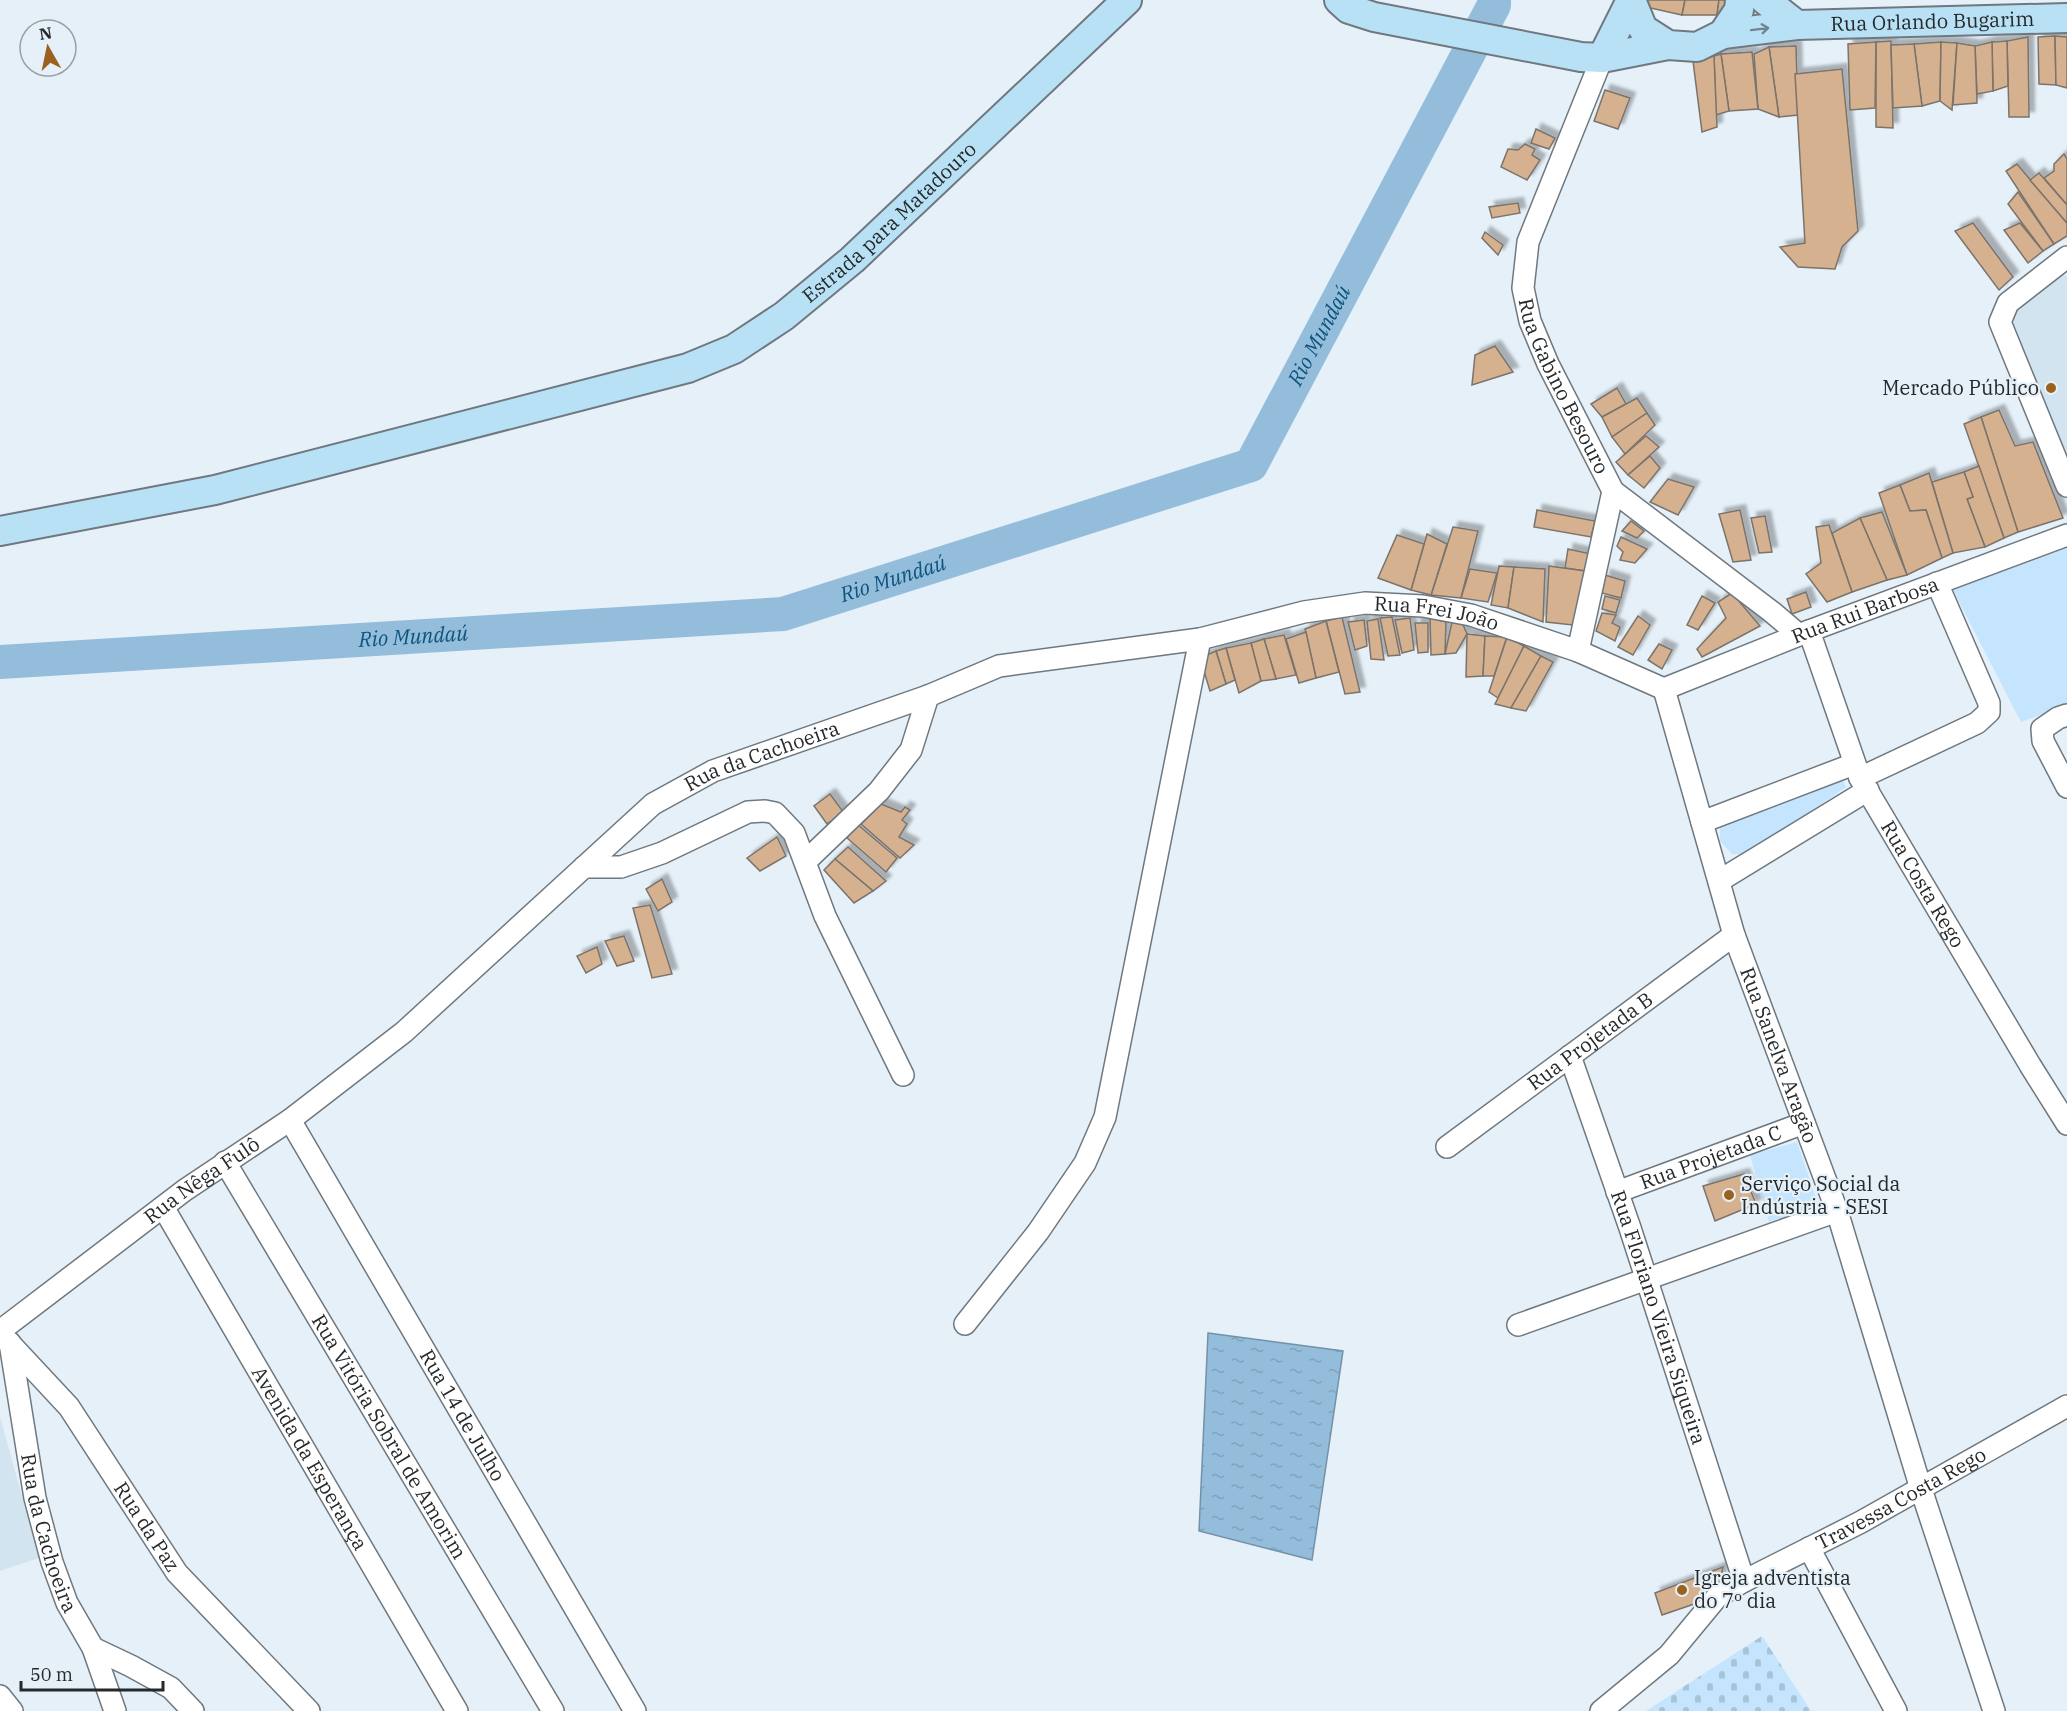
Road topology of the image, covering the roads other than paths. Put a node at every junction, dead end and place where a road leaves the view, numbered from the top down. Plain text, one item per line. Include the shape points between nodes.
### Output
1 (1127, 0) edge
2 (1339, 0) edge
3 (1740, 0) edge
4 (1766, 0) edge
5 (1630, 1) edge
6 (2067, 18) edge
7 (1797, 25) junction
8 (1723, 34) junction
9 (1668, 45) junction
10 (1591, 57) junction
11 (2064, 267) edge
12 (2067, 486) edge
13 (1613, 491) junction
14 (0, 531) edge
15 (2067, 535) edge
16 (1937, 583) junction
17 (1804, 633) junction
18 (1200, 639) junction
19 (1578, 651) junction
20 (1664, 689) junction
21 (928, 696) junction
22 (2067, 715) edge
23 (1860, 777) junction
24 (2067, 787) edge
25 (1702, 822) junction
26 (806, 861) junction
27 (584, 867) junction
28 (1719, 881) junction
29 (1734, 935) junction
30 (404, 1032) joint
31 (1570, 1056) junction
32 (903, 1075) dead end
33 (290, 1120) junction
34 (1804, 1123) junction
35 (2067, 1124) edge
36 (1447, 1147) dead end
37 (225, 1162) junction
38 (1617, 1192) junction
39 (163, 1207) junction
40 (1837, 1210) junction
41 (1646, 1279) junction
42 (965, 1324) dead end
43 (1518, 1325) dead end
44 (4, 1335) edge
45 (2067, 1406) edge
46 (1922, 1489) junction
47 (1809, 1548) junction
48 (1744, 1581) junction
49 (93, 1648) junction
50 (0, 1696) edge
51 (12, 1711) edge
52 (115, 1711) edge
53 (193, 1711) edge
54 (309, 1711) edge
55 (457, 1711) edge
56 (553, 1711) edge
57 (635, 1711) edge
58 (1601, 1711) edge
59 (1896, 1711) edge
60 (1994, 1711) edge

1 - 14 street, Estrada para Matadouro via 852,260 784,316 734,348 688,368 215,490
2 - 10 street via 1349,9 1374,17
3 - 8 street via 1739,10
4 - 7 street
5 - 9 street via 1643,28
5 - 10 street
6 - 7 street, Rua Orlando Bugarim
8 -> 7 street, Rua Orlando Bugarim
8 - 9 street via 1697,47
9 - 10 street
10 - 13 street, Rua Gabino Besouro via 1528,242 1523,288 1530,321 1548,364
11 - 12 street via 2008,303 2000,322
13 - 17 street, Rua Gabino Besouro
13 - 19 street
15 - 16 street, Rua Rui Barbosa
16 - 17 street, Rua Rui Barbosa
16 - 23 street via 1989,703 1989,712 1977,723
17 - 20 street, Rua Rui Barbosa
17 - 23 street, Rua Costa Rego
18 - 19 street, Rua Frei João via 1304,612 1365,603 1423,606 1471,615
18 - 21 street, Rua da Cachoeira via 999,666
18 - 42 street via 1105,1117 1084,1163 1038,1232
19 - 20 street, Rua Frei João
20 - 25 street, Rua Sanelva Aragão
21 - 26 street via 911,750 879,791
21 - 27 street, Rua da Cachoeira via 713,771 653,804
22 - 24 street via 2042,729 2043,741
23 - 25 street
23 - 28 street
23 - 35 street, Rua Costa Rego
25 - 28 street, Rua Sanelva Aragão
26 - 27 street via 794,833 775,813 765,811 748,812 662,853 621,867
26 - 32 street via 825,916
27 - 30 street, Rua da Cachoeira
28 - 29 street, Rua Sanelva Aragão
29 - 31 street, Rua Projetada B
29 - 34 street, Rua Sanelva Aragão
30 - 33 street, Rua Nêga Fulô
31 - 36 street, Rua Projetada B
31 - 38 street, Rua Floriano Vieira Siqueira
33 - 37 street, Rua Nêga Fulô
33 - 57 street, Rua 14 de Julho
34 - 38 street, Rua Projetada C
34 - 40 street, Rua Sanelva Aragão
37 - 39 street, Rua Nêga Fulô
37 - 56 street, Rua Vitória Sobral de Amorim
38 - 41 street, Rua Floriano Vieira Siqueira
39 - 44 street, Rua Nêga Fulô
39 - 55 street, Avenida da Esperança
40 - 41 street
40 - 46 street, Rua Sanelva Aragão
41 - 43 street
41 - 48 street, Rua Floriano Vieira Siqueira
44 - 49 street, Rua da Cachoeira via 52,1562 67,1603
44 - 54 street, Rua da Paz via 69,1407 177,1573
45 - 46 street, Travessa Costa Rego
46 - 47 street, Travessa Costa Rego
46 - 60 street, Rua Sanelva Aragão
47 - 48 street, Travessa Costa Rego
47 - 59 street
48 - 58 street, Travessa Costa Rego via 1717,1597 1669,1655
49 - 52 street, Rua da Cachoeira
49 - 53 street via 171,1688
50 - 51 street

